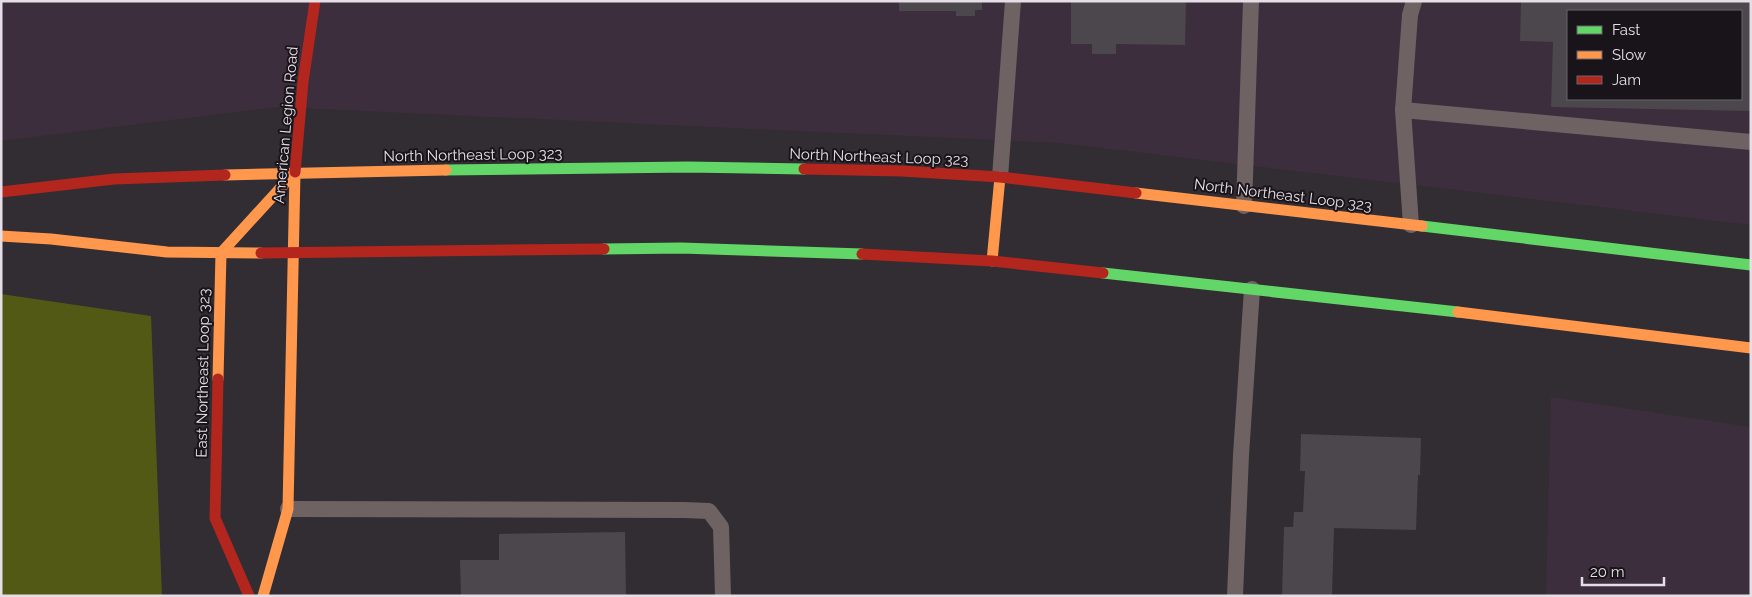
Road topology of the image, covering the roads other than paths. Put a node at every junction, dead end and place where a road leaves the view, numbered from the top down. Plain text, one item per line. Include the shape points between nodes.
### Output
1 (316, 1) edge
2 (1013, 1) edge
3 (1251, 1) edge
4 (1414, 1) edge
5 (1403, 110) junction
6 (1751, 142) edge
7 (295, 172) junction
8 (1000, 177) junction
9 (1, 192) edge
10 (1244, 206) junction
11 (1411, 225) junction
12 (1, 236) edge
13 (221, 253) junction
14 (292, 253) junction
15 (992, 261) junction
16 (1751, 265) edge
17 (1252, 289) junction
18 (1751, 348) edge
19 (288, 509) junction
20 (249, 596) edge
21 (263, 596) edge
22 (723, 596) edge
23 (1234, 596) edge

1 - 7 main road, American Legion Road via 303,82
2 - 8 lane
3 - 10 lane
4 - 5 lane via 1410,14
5 - 6 lane
5 - 11 lane
7 - 8 main road, North Northeast Loop 323 via 688,167 902,170
7 - 9 main road, North Northeast Loop 323 via 114,179
7 - 13 main road
7 - 14 main road, American Legion Road
8 - 10 main road, North Northeast Loop 323
8 - 15 main road
10 - 11 main road, North Northeast Loop 323
11 - 16 main road, North Northeast Loop 323
12 - 13 main road via 167,252
13 - 14 main road
13 - 20 main road, East Northeast Loop 323 via 215,518
14 - 15 main road via 681,248
14 - 19 main road
15 - 17 main road
17 - 18 main road
17 - 23 lane
19 - 21 main road
19 - 22 lane via 709,511 721,527

